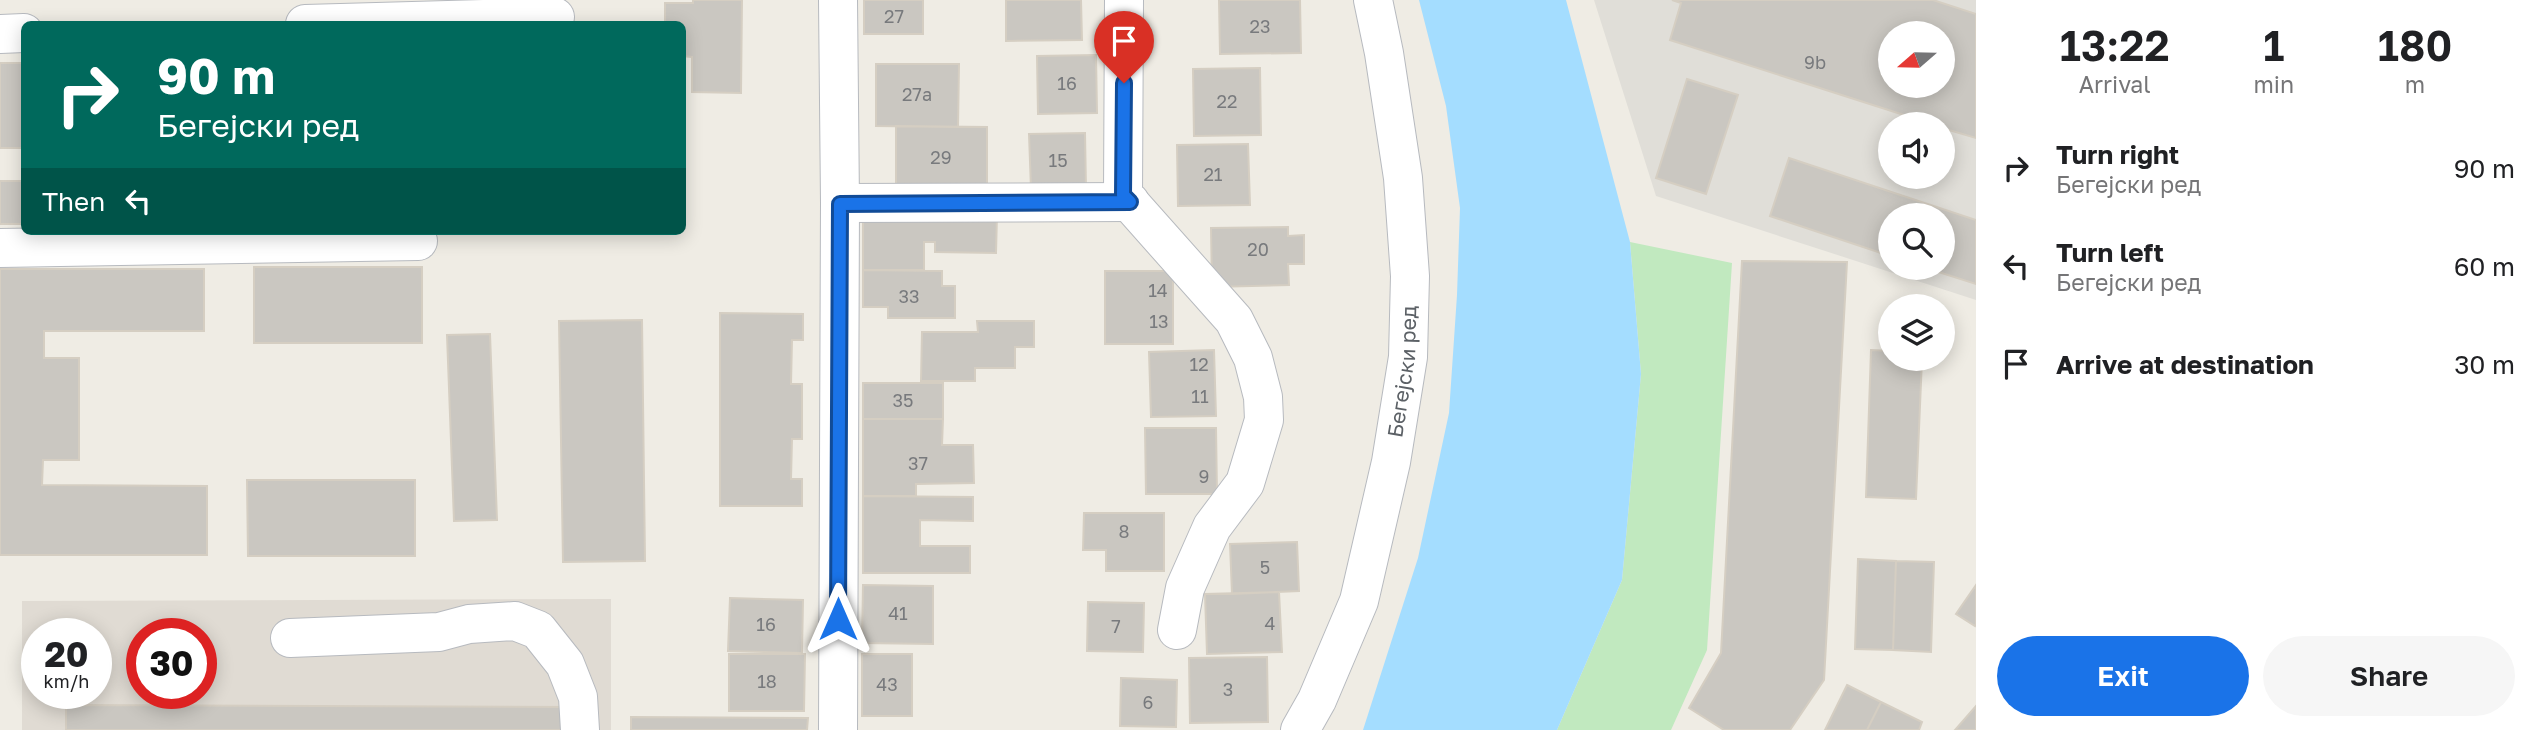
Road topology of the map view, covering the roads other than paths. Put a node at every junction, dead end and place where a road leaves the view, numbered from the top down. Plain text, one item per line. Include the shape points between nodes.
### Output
1 (838, 0) edge
2 (1124, 0) edge
3 (1373, 0) edge
4 (555, 17) dead end
5 (412, 21) edge
6 (21, 33) edge
7 (0, 34) edge
8 (1130, 202) junction
9 (840, 204) junction
10 (90, 239) edge
11 (418, 242) dead end
12 (0, 248) edge
13 (1177, 630) dead end
14 (290, 638) dead end
15 (580, 730) edge
16 (838, 730) edge
17 (1300, 730) edge

1 - 9 street
2 - 8 street via 1123,195
3 - 17 street, Бегејски ред via 1404,178 1410,276 1408,357 1391,462 1359,601
4 - 5 street
6 - 7 street
8 - 9 street
8 - 13 street via 1234,320 1253,358 1263,397 1264,420 1245,483 1212,527 1185,588
9 - 16 street
10 - 11 street
10 - 12 street
14 - 15 street via 439,632 469,624 515,621 538,630 565,664 578,697

